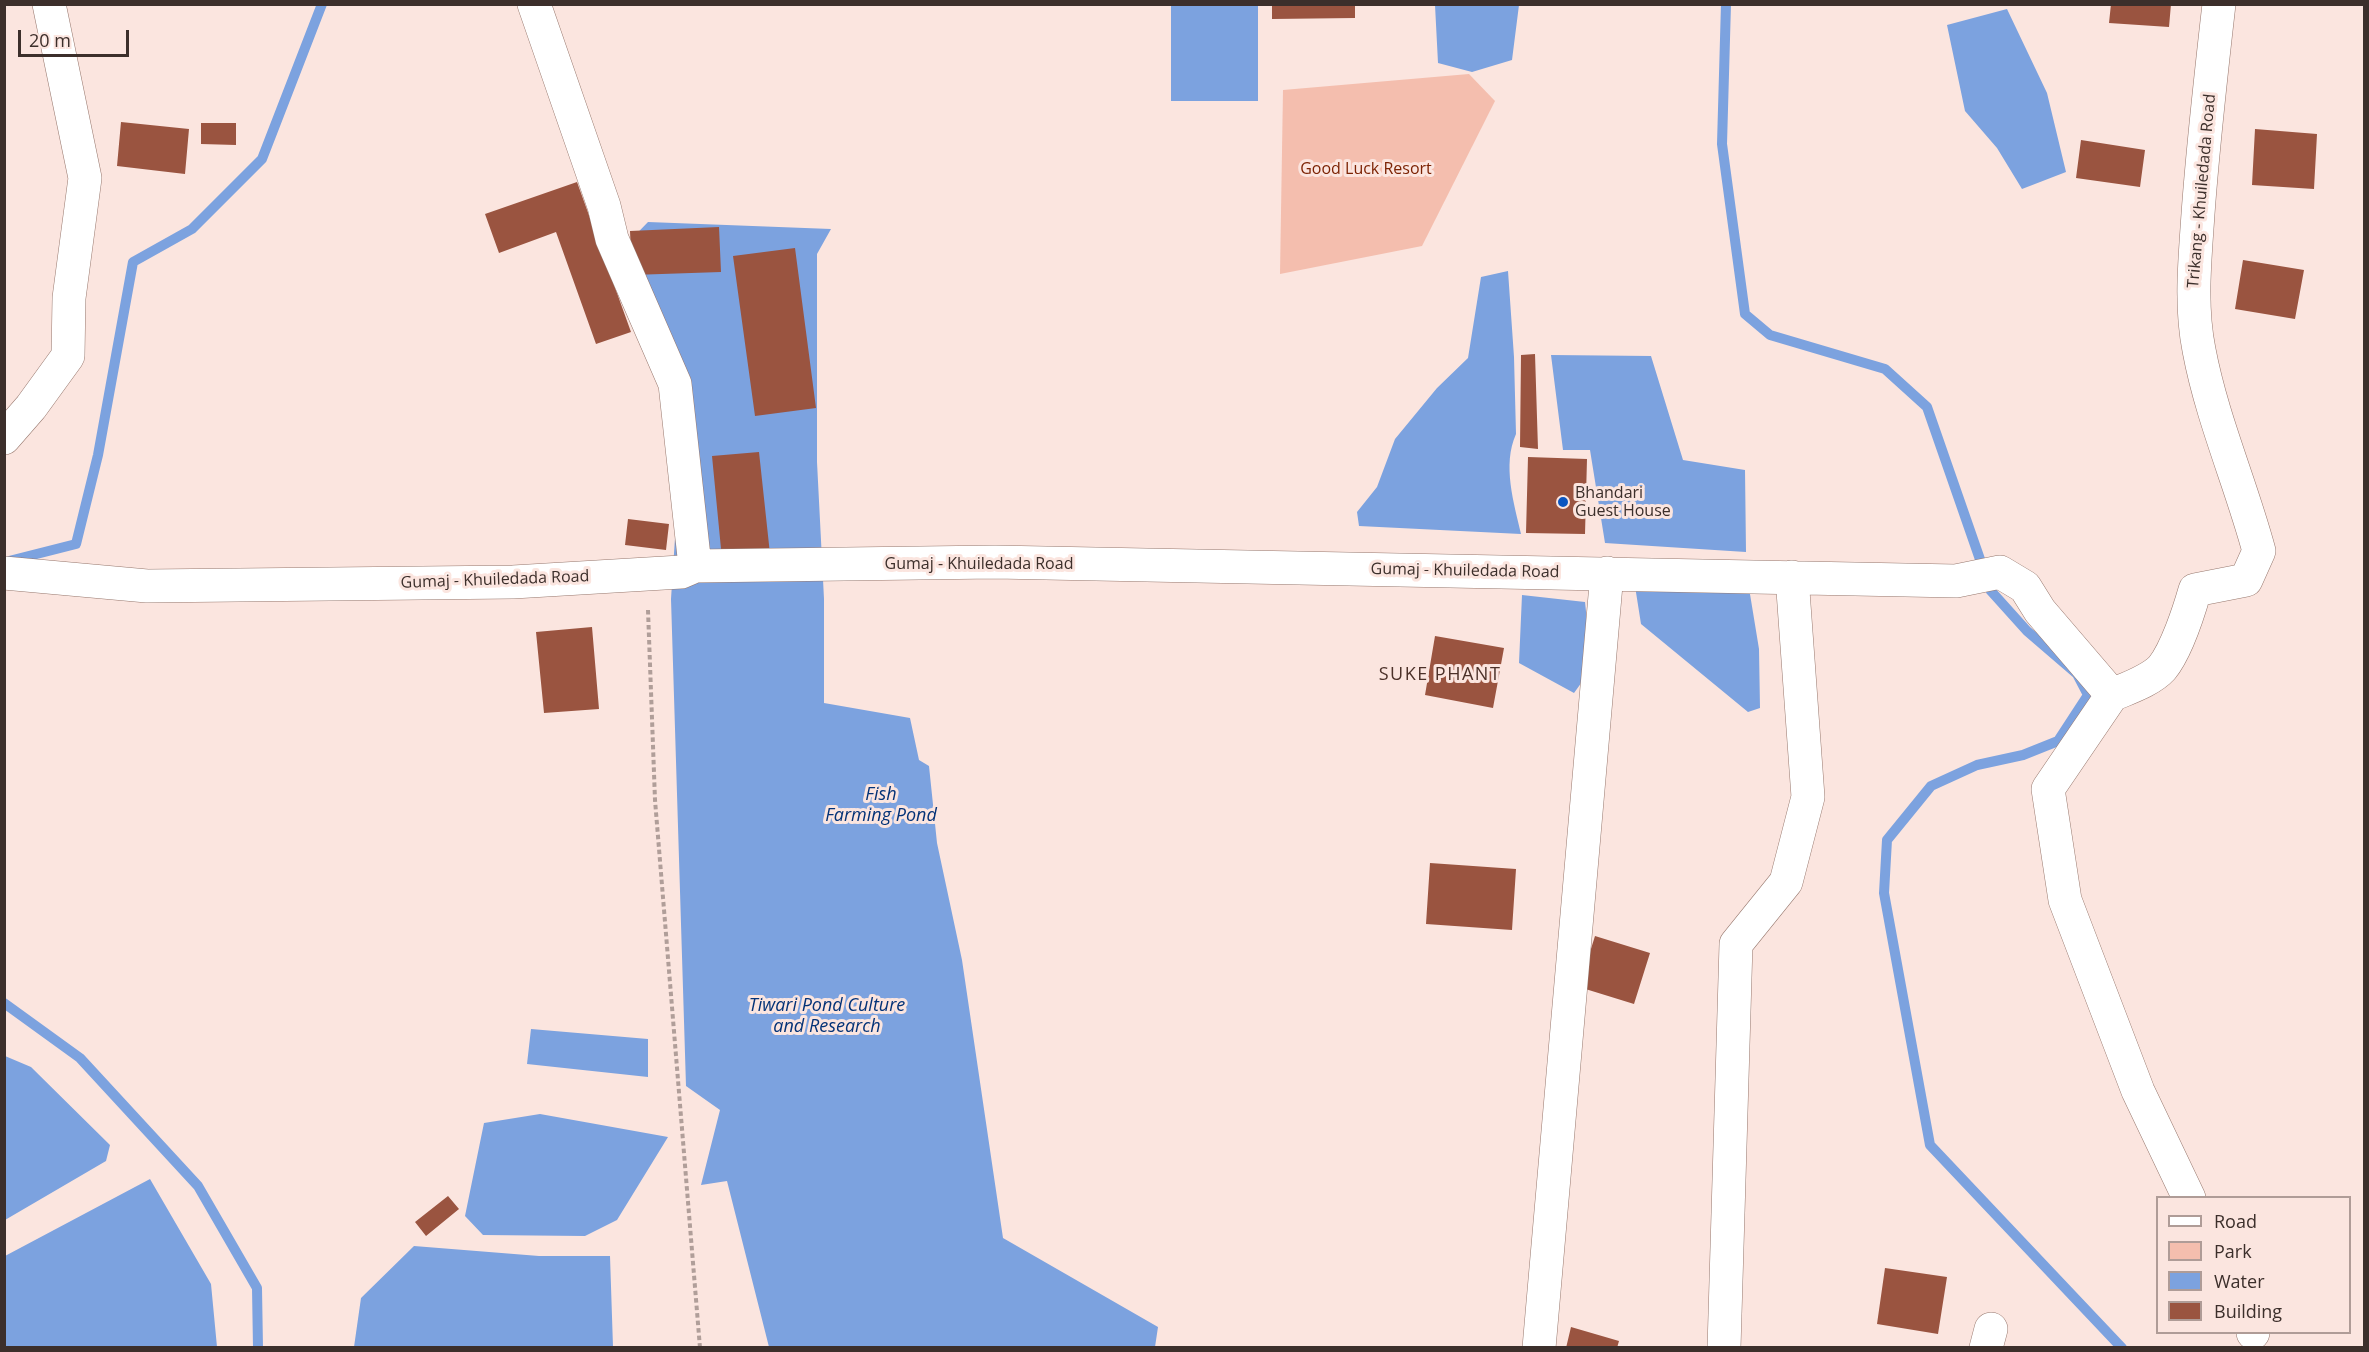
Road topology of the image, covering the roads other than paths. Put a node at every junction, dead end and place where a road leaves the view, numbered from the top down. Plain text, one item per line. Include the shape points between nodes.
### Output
1 (48, 4) edge
2 (534, 4) edge
3 (2219, 4) edge
4 (4, 438) edge
5 (695, 566) junction
6 (4, 573) edge
7 (1607, 573) junction
8 (1792, 577) junction
9 (2112, 695) junction
10 (2188, 1196) edge
11 (1539, 1347) edge
12 (1724, 1347) edge

1 - 4 street via 86,178 69,298 68,356
2 - 5 street via 612,239 675,384
3 - 9 street, Trikang - Khuiledada Road via 2193,287 2199,349 2259,551 2246,580 2195,590 2187,618 2162,668 2135,686
5 - 6 street, Gumaj - Khuiledada Road via 681,572 513,582 147,586
5 - 7 street, Gumaj - Khuiledada Road via 995,562
7 - 8 street, Gumaj - Khuiledada Road
7 - 11 street
8 - 9 street, Gumaj - Khuiledada Road via 1956,581 2000,572 2025,587 2040,611
8 - 12 street via 1808,797 1786,882 1737,944
9 - 10 street via 2048,789 2065,900 2138,1091

